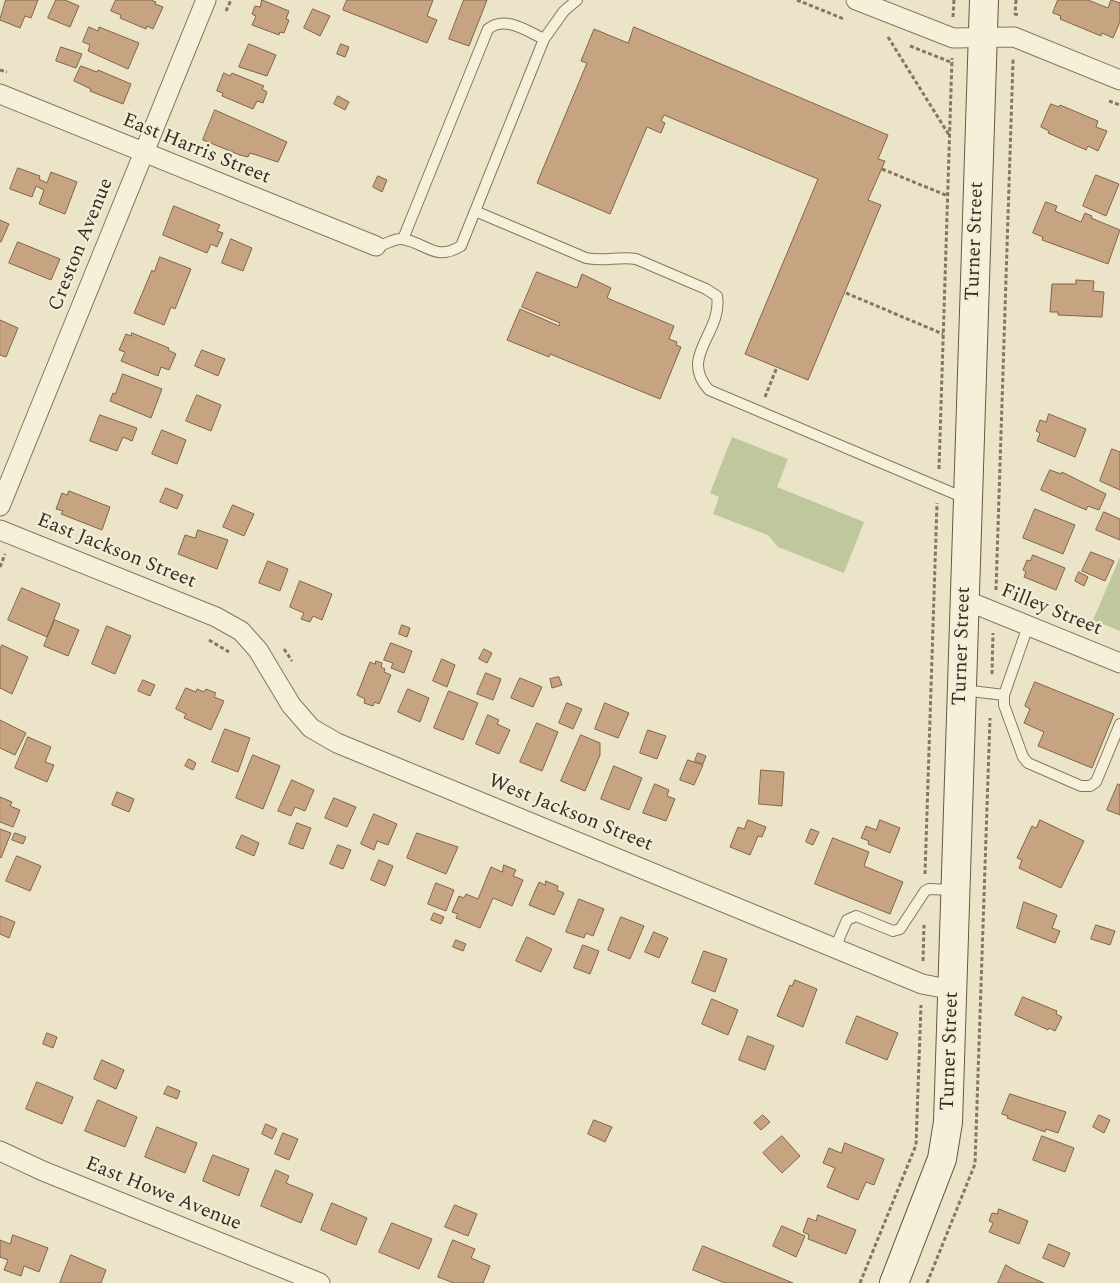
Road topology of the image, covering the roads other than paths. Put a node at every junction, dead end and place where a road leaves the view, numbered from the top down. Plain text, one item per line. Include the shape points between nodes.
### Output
1 (206, 0) edge
2 (577, 0) edge
3 (856, 0) edge
4 (984, 0) edge
5 (983, 38) junction
6 (544, 39) junction
7 (1120, 80) edge
8 (0, 94) edge
9 (144, 153) junction
10 (475, 211) junction
11 (403, 239) junction
12 (376, 246) joint
13 (968, 499) junction
14 (0, 506) edge
15 (0, 530) edge
16 (965, 600) junction
17 (216, 617) joint
18 (1028, 626) junction
19 (1120, 663) edge
20 (962, 690) junction
21 (1004, 695) junction
22 (1120, 724) edge
23 (956, 890) junction
24 (835, 948) junction
25 (953, 977) junction
26 (0, 1151) edge
27 (315, 1281) edge
28 (894, 1283) edge

1 - 9 street, Creston Avenue
2 - 6 lane via 564,11
3 - 5 street via 953,38
4 - 5 street, Turner Street
5 - 7 street via 1014,37
5 - 13 street, Turner Street
6 - 10 lane
6 - 11 lane via 504,22 495,23 488,29
8 - 9 street, East Harris Street
9 - 12 street, East Harris Street
9 - 14 street, Creston Avenue
10 - 11 lane via 461,246 450,252 437,253
10 - 13 lane via 586,258 598,261 636,259 706,289 716,296 719,308 696,365 701,380 710,390
11 - 12 lane
13 - 16 street, Turner Street
15 - 17 street, East Jackson Street
16 - 18 street, Filley Street
16 - 20 street, Turner Street
17 - 24 street, West Jackson Street via 241,631 258,650 290,705 311,728 337,743
18 - 19 street, Filley Street
18 - 21 lane
20 - 21 lane
20 - 23 street, Turner Street
21 - 22 lane via 1004,705 1028,763 1081,786 1096,782
23 - 24 lane via 925,891 900,929 893,931 851,916
23 - 25 street, Turner Street
24 - 25 street, West Jackson Street via 922,984
25 - 28 street, Turner Street via 948,1122 942,1159
26 - 27 street, East Howe Avenue

